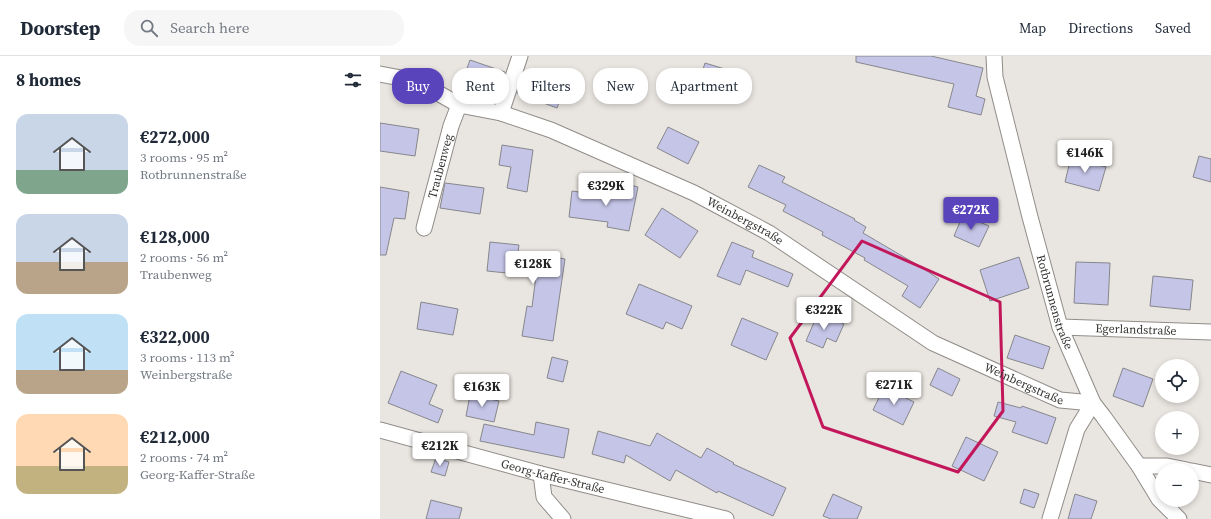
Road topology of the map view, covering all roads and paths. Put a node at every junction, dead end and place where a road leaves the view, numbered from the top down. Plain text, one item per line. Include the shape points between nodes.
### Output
1 (520, 56) edge
2 (994, 56) edge
3 (380, 74) edge
4 (459, 105) junction
5 (501, 113) junction
6 (424, 228) dead end
7 (1060, 327) junction
8 (1211, 332) edge
9 (1093, 403) junction
10 (380, 430) edge
11 (1139, 466) junction
12 (1155, 466) edge
13 (1199, 472) edge
14 (541, 474) junction
15 (1211, 475) edge
16 (563, 519) edge
17 (726, 519) edge
18 (1050, 519) edge
19 (1179, 519) edge

1 - 5 street
2 - 7 street, Rotbrunnenstraße via 994,78
3 - 4 street, Weinbergstraße via 417,81
4 - 5 street, Weinbergstraße
4 - 6 street, Traubenweg
5 - 9 street, Weinbergstraße via 551,130 610,155 734,214 769,233 933,343 1060,400
7 - 8 street, Egerlandstraße
7 - 9 street, Rotbrunnenstraße
9 - 11 street, Rotbrunnenstraße
9 - 18 street via 1077,429
10 - 14 street, Georg-Kaffer-Straße
11 - 12 street
11 - 19 street, Rotbrunnenstraße via 1159,499
13 - 15 street
14 - 16 street via 544,497
14 - 17 street, Georg-Kaffer-Straße

